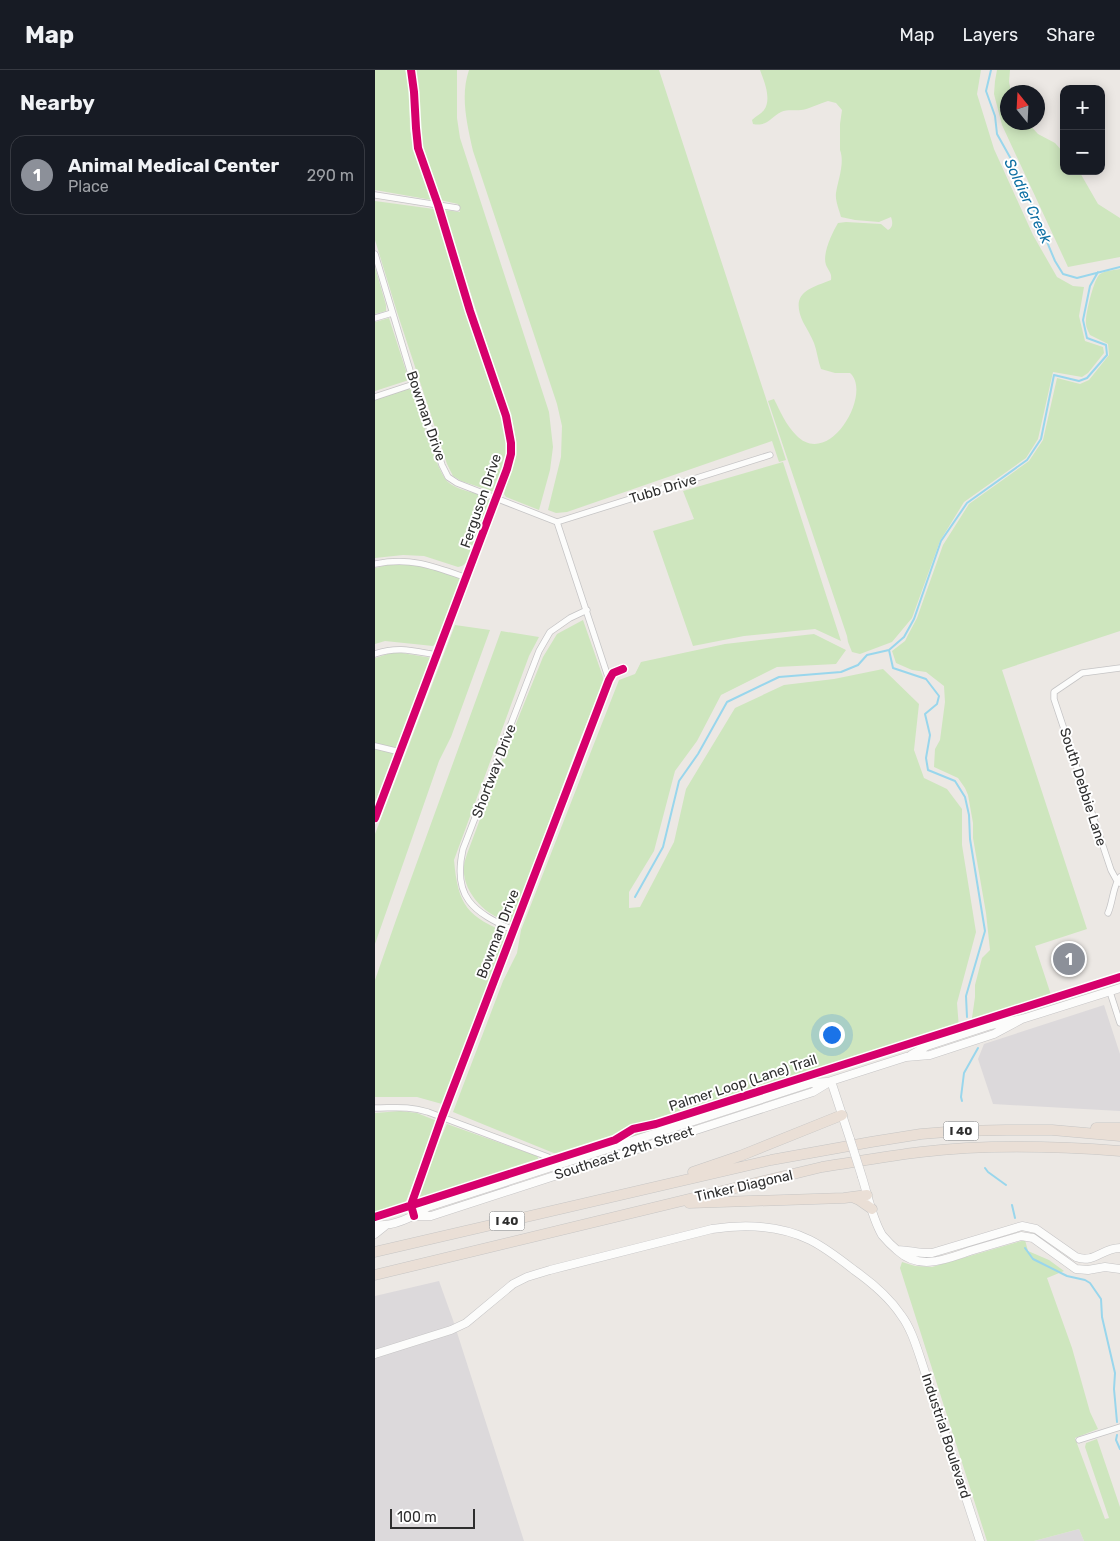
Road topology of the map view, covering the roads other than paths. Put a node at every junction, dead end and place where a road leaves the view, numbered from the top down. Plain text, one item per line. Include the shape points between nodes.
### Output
1 (411, 70) edge
2 (375, 195) edge
3 (438, 205) junction
4 (457, 208) dead end
5 (375, 254) edge
6 (392, 313) junction
7 (375, 318) edge
8 (415, 384) junction
9 (375, 397) edge
10 (770, 455) dead end
11 (496, 498) junction
12 (557, 522) junction
13 (375, 564) edge
14 (467, 578) junction
15 (587, 610) junction
16 (375, 654) edge
17 (437, 655) junction
18 (1120, 668) edge
19 (623, 669) dead end
20 (609, 680) junction
21 (375, 746) edge
22 (400, 752) junction
23 (375, 818) edge
24 (1119, 880) edge
25 (1108, 912) dead end
26 (513, 930) junction
27 (1120, 988) edge
28 (1110, 992) junction
29 (1120, 1022) edge
30 (831, 1081) junction
31 (375, 1108) edge
32 (842, 1115) junction
33 (442, 1117) junction
34 (1120, 1128) edge
35 (1052, 1130) junction
36 (1120, 1136) edge
37 (1120, 1151) edge
38 (554, 1166) junction
39 (559, 1175) junction
40 (640, 1191) junction
41 (867, 1195) junction
42 (851, 1197) junction
43 (671, 1204) junction
44 (872, 1209) junction
45 (414, 1216) junction
46 (375, 1225) edge
47 (385, 1226) junction
48 (375, 1234) edge
49 (975, 1240) junction
50 (1120, 1248) edge
51 (978, 1249) junction
52 (897, 1250) junction
53 (375, 1252) edge
54 (1120, 1269) edge
55 (375, 1275) edge
56 (375, 1354) edge
57 (1120, 1427) edge
58 (1079, 1440) dead end
59 (980, 1541) edge

1 - 3 street, Ferguson Drive via 418,148
2 - 3 street
3 - 4 street
3 - 11 street, Ferguson Drive via 509,430 511,454
5 - 6 street, Bowman Drive
6 - 7 street
6 - 8 street, Bowman Drive
8 - 9 street
8 - 11 street, Bowman Drive via 448,477
10 - 12 street, Tubb Drive
11 - 12 street, Bowman Drive
11 - 14 street, Ferguson Drive
12 - 15 street
13 - 14 street via 390,561 424,563
14 - 17 street, Ferguson Drive
15 - 20 street
15 - 26 street, Shortway Drive via 550,632 539,651 459,865 460,882 475,909
16 - 17 street via 406,649
17 - 22 street, Ferguson Drive
18 - 24 street, South Debbie Lane via 1082,673 1054,692 1111,870
19 - 20 street via 613,673
20 - 26 street, Bowman Drive
21 - 22 street
22 - 23 street, Ferguson Drive
24 - 25 street, South Debbie Lane
26 - 33 street, Bowman Drive
27 - 28 main road, Southeast 29th Street
28 - 29 street
28 - 30 main road, Southeast 29th Street via 1022,1019 991,1025
30 - 32 main road
30 - 38 main road, Southeast 29th Street via 811,1083
30 - 39 main road, Southeast 29th Street via 813,1092
31 - 33 street via 412,1108
32 - 40 highway
32 - 41 main road, bridge
33 - 38 street via 548,1157
33 - 45 street, Bowman Drive via 411,1205
34 - 35 highway
35 - 36 highway, Tinker Diagonal / I 40
35 - 40 highway, Tinker Diagonal / I 40 via 921,1134 771,1160
37 - 43 highway, Tinker Diagonal / I 40 via 1005,1146 922,1152 822,1167
38 - 39 street
38 - 45 main road, Southeast 29th Street via 429,1207
39 - 45 main road, Southeast 29th Street via 431,1216
40 - 53 highway, Tinker Diagonal / I 40
41 - 42 highway
41 - 44 main road
42 - 43 highway
42 - 44 highway
43 - 55 highway, Tinker Diagonal / I 40
44 - 52 main road via 882,1234
45 - 47 main road, Southeast 29th Street
46 - 47 main road, Southeast 29th Street
47 - 48 main road, Southeast 29th Street
49 - 50 main road via 1022,1226 1036,1229 1082,1259
49 - 51 main road
49 - 52 main road via 931,1253
51 - 52 main road via 940,1261 924,1262 904,1257
51 - 54 main road via 1028,1236 1077,1269
56 - 59 main road, Industrial Boulevard via 467,1323 513,1284 527,1277 703,1231 754,1225 780,1230 809,1239 841,1260 863,1276 902,1315 911,1332
57 - 58 street

